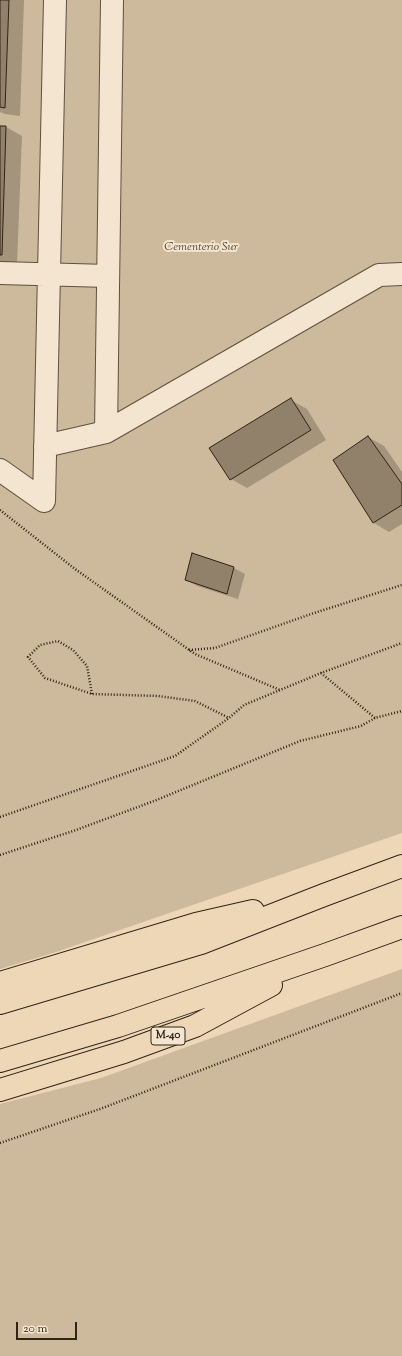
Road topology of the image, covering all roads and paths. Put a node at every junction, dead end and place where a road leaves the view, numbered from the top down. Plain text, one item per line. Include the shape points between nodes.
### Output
1 (55, 0) edge
2 (112, 0) edge
3 (0, 273) edge
4 (402, 274) edge
5 (49, 275) junction
6 (108, 276) junction
7 (106, 432) junction
8 (45, 446) junction
9 (0, 470) edge
10 (0, 510) edge
11 (402, 585) edge
12 (402, 643) edge
13 (188, 650) junction
14 (321, 673) junction
15 (280, 690) junction
16 (92, 694) junction
17 (402, 710) edge
18 (229, 718) junction
19 (375, 718) junction
20 (0, 817) edge
21 (0, 855) edge
22 (402, 866) edge
23 (324, 895) junction
24 (402, 927) edge
25 (325, 955) junction
26 (0, 983) edge
27 (402, 994) edge
28 (0, 1003) edge
29 (0, 1061) edge
30 (0, 1090) edge
31 (0, 1143) edge

1 - 5 lane
2 - 6 lane
3 - 5 lane
4 - 7 lane via 379,275
5 - 6 lane
5 - 8 lane
6 - 7 lane
7 - 8 lane
8 - 9 lane via 44,501
10 - 13 path via 75,569
11 - 13 path via 215,648
12 - 14 path
13 - 15 path
14 - 15 path
14 - 19 path
15 - 18 path via 244,705
16 - 16 path via 45,678 28,657 40,644 58,641 73,650 87,666
16 - 18 path via 158,696 195,701
17 - 19 path
18 - 20 path via 175,756
19 - 21 path via 361,726 300,741 154,801
22 - 23 highway
23 - 26 highway via 196,924
23 - 28 highway via 201,943
24 - 25 highway, M-40
25 - 29 highway, M-40 via 118,1026
25 - 30 highway, M-40 via 195,1026 124,1052
27 - 31 path via 100,1109

